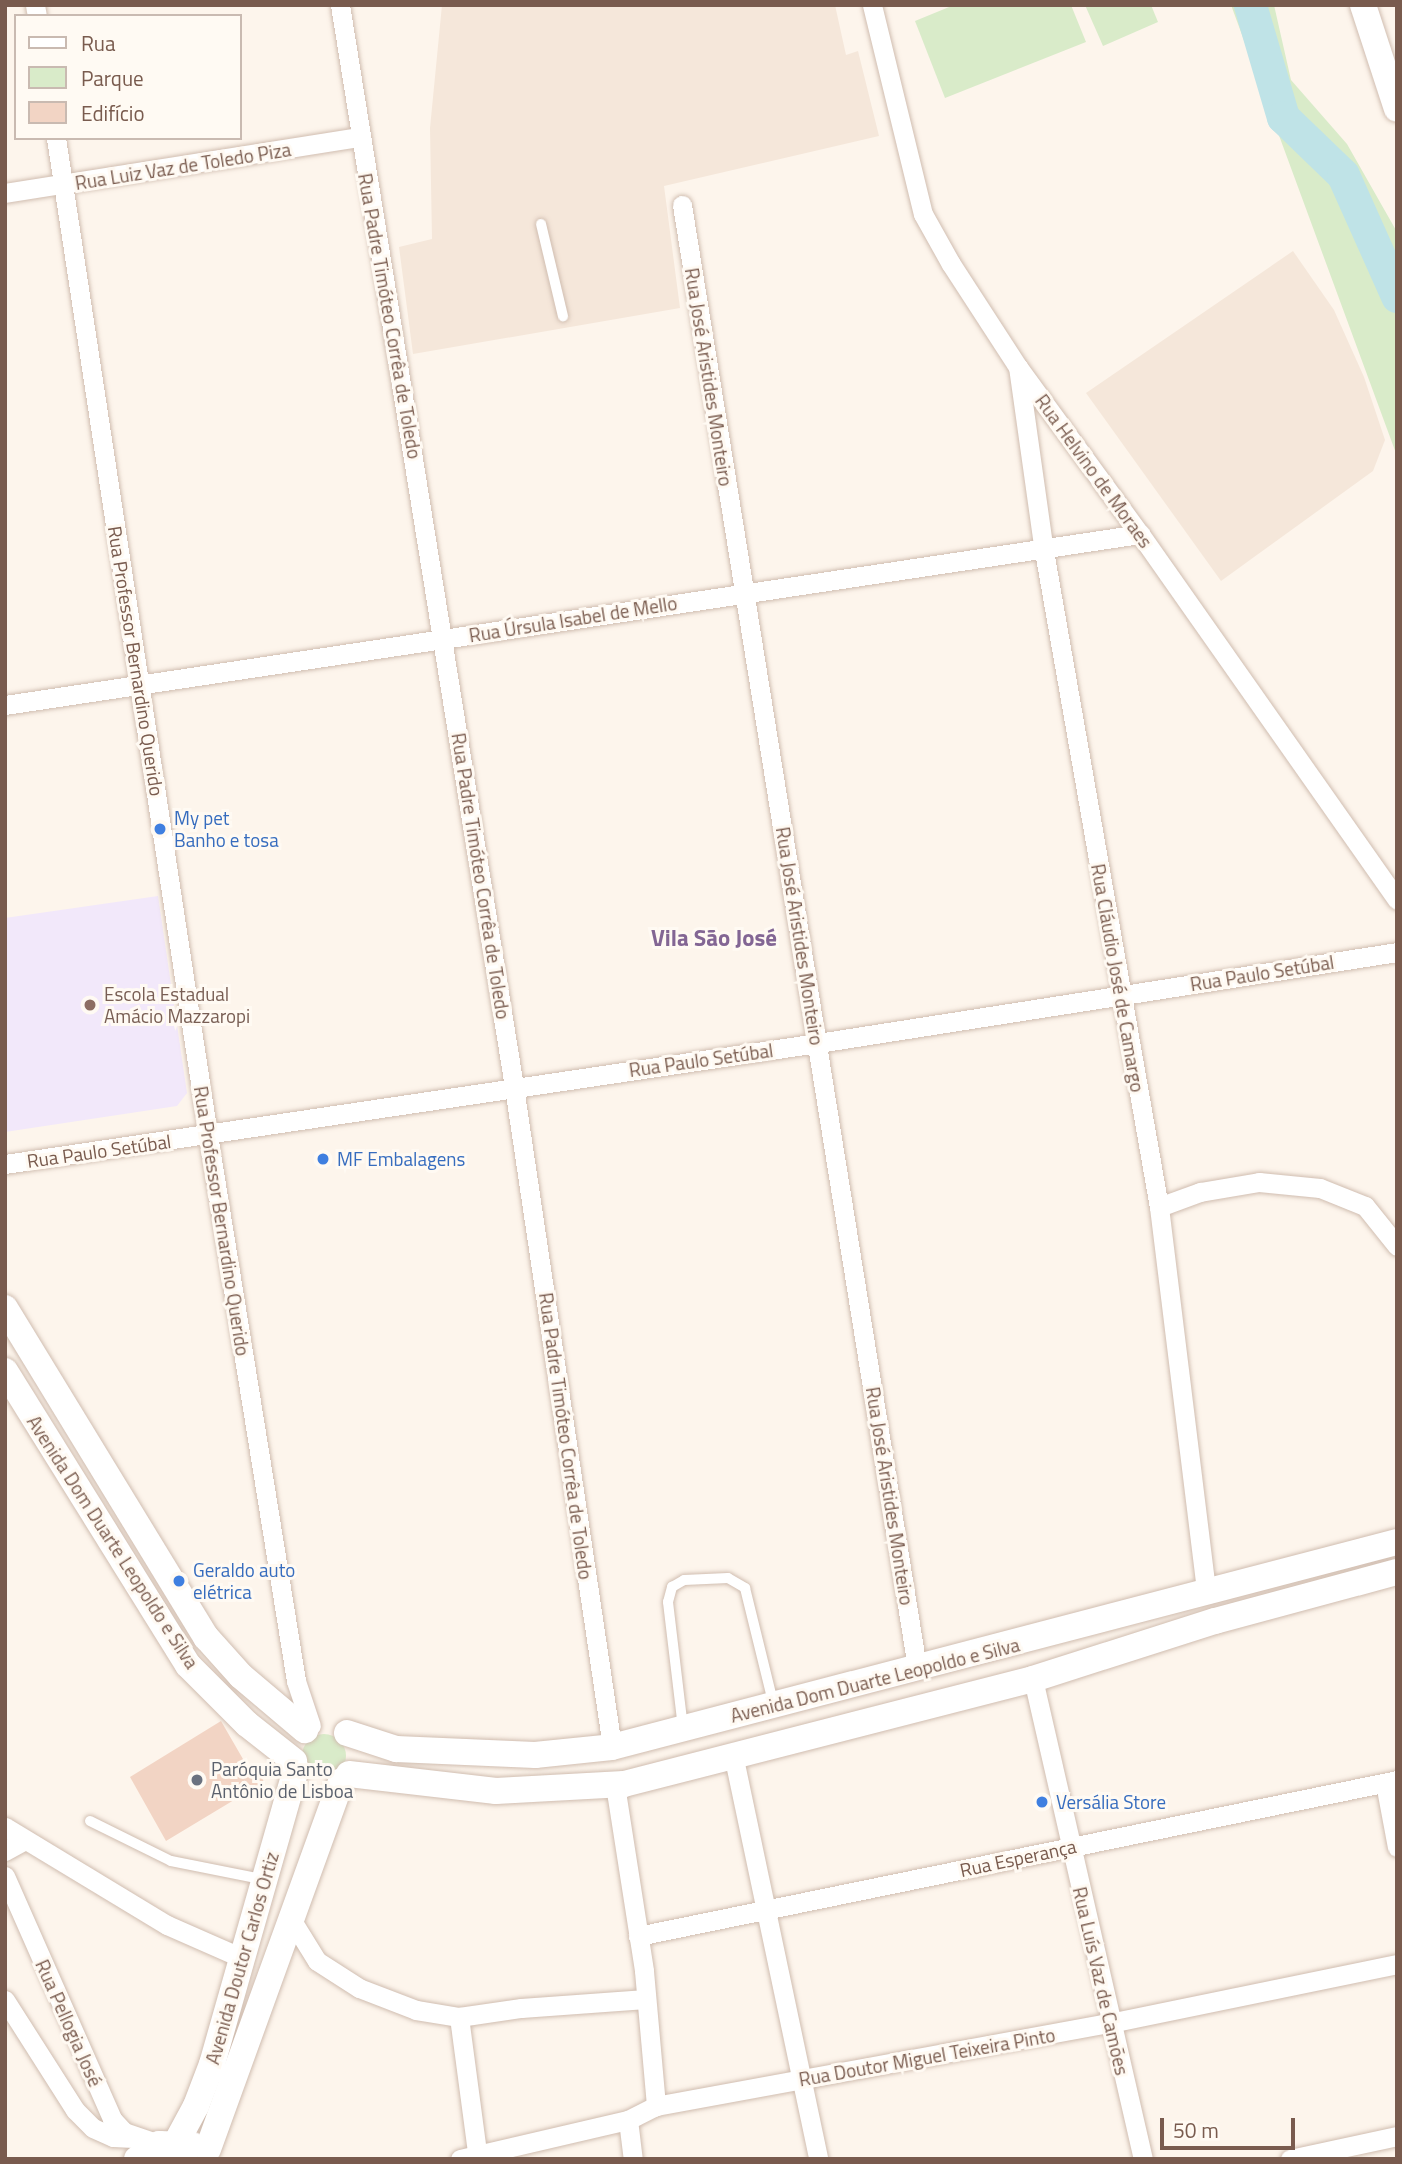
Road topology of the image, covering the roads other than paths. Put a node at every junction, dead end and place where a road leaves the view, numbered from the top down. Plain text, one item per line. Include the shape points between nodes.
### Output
1 (340, 5) edge
2 (872, 5) edge
3 (1363, 5) edge
4 (1397, 110) edge
5 (360, 137) junction
6 (56, 140) edge
7 (63, 185) junction
8 (5, 193) edge
9 (682, 205) dead end
10 (541, 224) dead end
11 (563, 316) dead end
12 (1018, 367) junction
13 (1140, 534) junction
14 (1044, 551) junction
15 (743, 594) junction
16 (444, 639) junction
17 (140, 683) junction
18 (5, 705) edge
19 (1397, 900) edge
20 (1397, 952) edge
21 (1121, 995) junction
22 (818, 1043) junction
23 (514, 1087) junction
24 (208, 1135) junction
25 (5, 1164) edge
26 (1159, 1206) junction
27 (1395, 1241) edge
28 (5, 1308) edge
29 (5, 1371) edge
30 (1397, 1542) edge
31 (1397, 1572) edge
32 (1206, 1590) junction
33 (1215, 1621) junction
34 (917, 1668) junction
35 (1033, 1679) junction
36 (296, 1681) junction
37 (270, 1700) junction
38 (774, 1706) junction
39 (308, 1728) junction
40 (683, 1729) junction
41 (347, 1733) junction
42 (612, 1747) junction
43 (733, 1754) junction
44 (295, 1765) junction
45 (345, 1778) junction
46 (1391, 1781) edge
47 (615, 1785) junction
48 (90, 1821) dead end
49 (5, 1826) edge
50 (25, 1840) junction
51 (1070, 1847) junction
52 (1397, 1847) edge
53 (5, 1851) edge
54 (5, 1876) edge
55 (265, 1880) junction
56 (765, 1910) junction
57 (291, 1919) junction
58 (638, 1936) junction
59 (242, 1958) junction
60 (1397, 1964) edge
61 (646, 1998) junction
62 (5, 2000) edge
63 (459, 2017) junction
64 (1110, 2023) junction
65 (91, 2077) junction
66 (801, 2080) junction
67 (61, 2089) junction
68 (656, 2106) junction
69 (628, 2120) junction
70 (1397, 2136) edge
71 (153, 2146) edge
72 (210, 2154) edge
73 (472, 2158) edge
74 (633, 2159) edge
75 (818, 2159) edge
76 (1143, 2159) edge
77 (1290, 2159) edge

1 - 5 street, Rua Padre Timóteo Corrêa de Toledo
2 - 12 street, Rua Helvino de Moraes via 923,215
3 - 4 main road
5 - 7 street, Rua Luiz Vaz de Toledo Piza
5 - 16 street, Rua Padre Timóteo Corrêa de Toledo
6 - 7 street, Rua Professor Bernardino Querido
7 - 8 street, Rua Luiz Vaz de Toledo Piza
7 - 17 street, Rua Professor Bernardino Querido
9 - 15 street, Rua José Aristides Monteiro
10 - 11 lane
12 - 13 street, Rua Helvino de Moraes
12 - 14 street, Rua Cláudio José de Camargo
13 - 14 street, Rua Úrsula Isabel de Mello
13 - 19 street, Rua Helvino de Moraes
14 - 15 street, Rua Úrsula Isabel de Mello
14 - 21 street, Rua Cláudio José de Camargo
15 - 16 street, Rua Úrsula Isabel de Mello
15 - 22 street, Rua José Aristides Monteiro
16 - 17 street, Rua Úrsula Isabel de Mello
16 - 23 street, Rua Padre Timóteo Corrêa de Toledo
17 - 18 street, Rua Úrsula Isabel de Mello
17 - 24 street, Rua Professor Bernardino Querido
20 - 21 street, Rua Paulo Setúbal
21 - 22 street, Rua Paulo Setúbal
21 - 26 street, Rua Cláudio José de Camargo
22 - 23 street, Rua Paulo Setúbal
22 - 34 street, Rua José Aristides Monteiro
23 - 24 street, Rua Paulo Setúbal
23 - 42 street, Rua Padre Timóteo Corrêa de Toledo
24 - 25 street, Rua Paulo Setúbal
24 - 36 street, Rua Professor Bernardino Querido
26 - 27 street via 1200,1192 1259,1182 1320,1188 1365,1206
26 - 32 street, Rua Cláudio José de Camargo
28 - 37 main road, Avenida Dom Duarte Leopoldo e Silva via 206,1637
29 - 44 main road, Avenida Dom Duarte Leopoldo e Silva via 188,1665
30 - 32 main road, Avenida Dom Duarte Leopoldo e Silva
31 - 33 main road, Avenida Dom Duarte Leopoldo e Silva
32 - 33 main road
32 - 34 main road, Avenida Dom Duarte Leopoldo e Silva
33 - 35 main road, Avenida Dom Duarte Leopoldo e Silva
34 - 38 main road, Avenida Dom Duarte Leopoldo e Silva
35 - 43 main road, Avenida Dom Duarte Leopoldo e Silva
35 - 51 street, Rua Luís Vaz de Camões
36 - 37 street
36 - 39 street, Rua Professor Bernardino Querido
37 - 39 main road, Avenida Dom Duarte Leopoldo e Silva
38 - 40 main road, Avenida Dom Duarte Leopoldo e Silva
38 - 40 lane via 745,1588 728,1578 684,1580 672,1587 668,1602
39 - 41 main road via 333,1724
39 - 44 main road via 294,1746
40 - 42 main road, Avenida Dom Duarte Leopoldo e Silva
41 - 42 main road, Avenida Dom Duarte Leopoldo e Silva via 396,1749 535,1755
41 - 45 main road via 356,1758
43 - 47 main road, Avenida Dom Duarte Leopoldo e Silva
43 - 56 street
44 - 45 main road via 302,1777 321,1786
44 - 55 main road, Avenida Doutor Carlos Ortiz
45 - 47 main road, Avenida Dom Duarte Leopoldo e Silva via 496,1791
45 - 57 main road, Avenida Doutor Carlos Ortiz
46 - 51 street, Rua Esperança
46 - 52 street
47 - 58 street
48 - 55 lane via 171,1861
49 - 50 street
50 - 53 street
50 - 59 street via 167,1925
51 - 56 street, Rua Esperança
51 - 64 street, Rua Luís Vaz de Camões
54 - 65 street, Rua Pellogia José
55 - 59 main road, Avenida Doutor Carlos Ortiz
56 - 58 street, Rua Esperança
56 - 66 street
57 - 63 street via 317,1961 359,1989 416,2010
57 - 72 main road, Avenida Doutor Carlos Ortiz
58 - 61 street
59 - 71 main road, Avenida Doutor Carlos Ortiz via 196,2106
60 - 64 street, Rua Doutor Miguel Teixeira Pinto
61 - 63 street
61 - 68 street
62 - 67 street
63 - 73 street
64 - 66 street, Rua Doutor Miguel Teixeira Pinto
64 - 76 street, Rua Luís Vaz de Camões
65 - 67 street via 72,2092
65 - 71 street, Rua Pellogia José via 112,2119 124,2132
66 - 68 street, Rua Doutor Miguel Teixeira Pinto
66 - 75 street
67 - 71 street via 93,2128
68 - 69 street, Rua Doutor Miguel Teixeira Pinto
69 - 73 street, Rua Doutor Miguel Teixeira Pinto
69 - 74 street
70 - 77 street
71 - 72 main road

